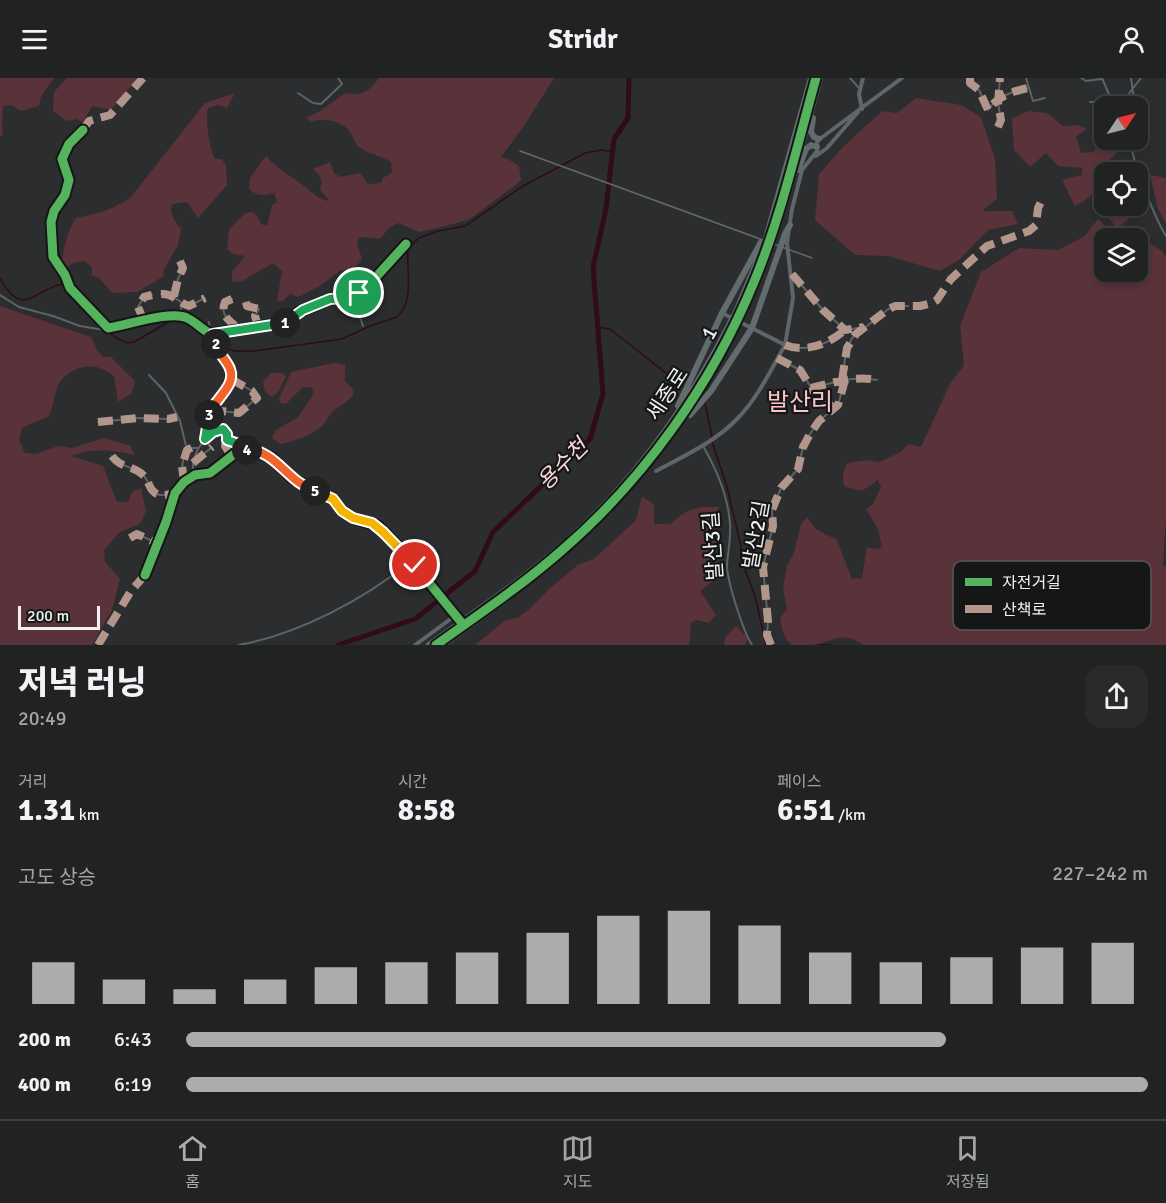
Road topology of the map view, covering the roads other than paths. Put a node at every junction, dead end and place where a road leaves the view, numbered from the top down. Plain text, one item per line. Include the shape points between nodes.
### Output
1 (338, 78) edge
2 (812, 78) edge
3 (820, 78) edge
4 (850, 78) edge
5 (863, 78) edge
6 (902, 78) edge
7 (970, 78) edge
8 (1000, 78) edge
9 (1026, 78) edge
10 (1081, 78) edge
11 (1102, 78) edge
12 (1131, 78) edge
13 (1141, 78) edge
14 (1028, 88) junction
15 (860, 89) junction
16 (1132, 91) junction
17 (298, 93) dead end
18 (1108, 96) edge
19 (1128, 96) edge
20 (1133, 96) edge
21 (1045, 98) dead end
22 (998, 99) junction
23 (1090, 102) dead end
24 (1094, 102) edge
25 (861, 110) junction
26 (998, 127) dead end
27 (83, 130) dead end
28 (821, 139) junction
29 (828, 146) junction
30 (819, 148) junction
31 (1132, 150) edge
32 (787, 195) junction
33 (790, 225) junction
34 (769, 227) junction
35 (1166, 236) edge
36 (406, 244) dead end
37 (180, 261) dead end
38 (792, 274) junction
39 (161, 294) dead end
40 (0, 295) edge
41 (153, 295) dead end
42 (174, 296) junction
43 (353, 296) junction
44 (206, 298) dead end
45 (232, 299) dead end
46 (246, 302) dead end
47 (181, 303) junction
48 (908, 306) dead end
49 (722, 313) junction
50 (181, 316) junction
51 (144, 321) junction
52 (209, 322) dead end
53 (866, 325) junction
54 (258, 326) junction
55 (363, 327) dead end
56 (752, 328) junction
57 (104, 330) dead end
58 (239, 330) junction
59 (844, 330) junction
60 (212, 334) junction
61 (785, 345) junction
62 (777, 358) junction
63 (148, 375) dead end
64 (231, 379) junction
65 (695, 379) junction
66 (844, 380) junction
67 (877, 380) dead end
68 (811, 388) junction
69 (694, 406) junction
70 (212, 407) junction
71 (835, 409) junction
72 (177, 417) junction
73 (98, 422) dead end
74 (205, 439) junction
75 (227, 440) junction
76 (703, 446) junction
77 (212, 447) dead end
78 (199, 449) junction
79 (187, 450) junction
80 (243, 450) junction
81 (112, 456) dead end
82 (231, 456) junction
83 (193, 463) junction
84 (656, 471) dead end
85 (194, 476) junction
86 (184, 482) junction
87 (175, 493) junction
88 (130, 538) dead end
89 (158, 544) junction
90 (411, 561) junction
91 (145, 575) dead end
92 (456, 615) junction
93 (461, 622) junction
94 (472, 624) junction
95 (239, 645) edge
96 (415, 645) edge
97 (429, 645) edge
98 (442, 645) edge
99 (447, 645) edge
100 (752, 645) edge
101 (771, 645) edge

1 - 17 street via 342,84 321,104
2 - 34 highway, 세종로 / 1
3 - 28 highway via 810,128 812,135
3 - 32 highway, 세종로 / 1
4 - 15 street
5 - 15 street
6 - 25 street
7 - 22 street via 988,110
8 - 22 street
9 - 14 street
10 - 11 street
11 - 18 street
12 - 16 street
13 - 16 street
14 - 21 street via 1033,101
14 - 22 street
15 - 25 street
16 - 19 street
16 - 20 street
22 - 26 street
23 - 24 street
25 - 28 street
25 - 29 street
27 - 51 street via 69,144 62,159 69,180 51,222 53,257 70,288 108,328
28 - 29 street via 827,140
28 - 30 street
29 - 30 street
30 - 32 highway via 807,147
30 - 33 street via 798,180
31 - 35 street
32 - 69 highway, 세종로 / 1, bridge via 756,287
33 - 38 street
33 - 56 highway
34 - 49 highway
34 - 65 highway, 세종로 / 1, bridge via 736,312
36 - 43 street via 366,288
37 - 42 street via 183,268
38 - 59 street
38 - 61 street via 793,298
39 - 42 street
40 - 57 street via 19,307
41 - 51 street via 144,297 138,307
42 - 47 street
43 - 54 street via 330,299 303,310 287,322
43 - 55 street
44 - 47 street via 192,305
45 - 58 street via 225,302 223,309 229,322
46 - 54 street via 247,306 259,309 255,316
47 - 50 street
48 - 53 street, 발산2길 via 895,306
49 - 56 street
49 - 65 highway
50 - 51 street
50 - 60 street
52 - 60 street
53 - 59 street, 발산2길
53 - 66 street, 발산2길 via 848,344
54 - 58 street
56 - 61 street
56 - 69 highway via 711,391
58 - 60 street
59 - 61 street, 발산2길 via 832,340 804,348
60 - 64 street
61 - 62 street
62 - 68 street via 800,370
62 - 76 street via 744,411
63 - 72 street via 166,393
64 - 70 street
64 - 70 street via 257,398 239,413
65 - 93 highway, 세종로 / 1 via 660,438 622,485 569,539
66 - 67 street
66 - 68 street
66 - 71 street, 발산2길 via 842,398
68 - 71 street
69 - 94 highway, 세종로 / 1 via 626,491 576,542
70 - 74 street
71 - 101 street, 발산2길 via 810,434 798,469 781,488 772,510 773,526 763,567
72 - 73 street
72 - 79 street
74 - 75 street via 223,429
74 - 78 street
75 - 80 street
75 - 82 street via 225,446
76 - 84 street
76 - 100 street, 발산3길 via 720,478 730,521 729,581
77 - 83 street
78 - 79 street
78 - 83 street
79 - 86 street via 182,466
80 - 82 street
80 - 90 street via 271,457 292,478 333,499 348,515 378,526
81 - 87 street via 143,475 152,492 160,496
82 - 85 street via 210,473
83 - 85 street
85 - 86 street
86 - 87 street
87 - 89 street
88 - 89 street via 137,534
89 - 91 street
90 - 92 street
90 - 95 street via 340,609 285,632
92 - 93 street
92 - 96 street
93 - 97 highway, 세종로 / 1
94 - 98 highway, 세종로 / 1
94 - 99 highway

